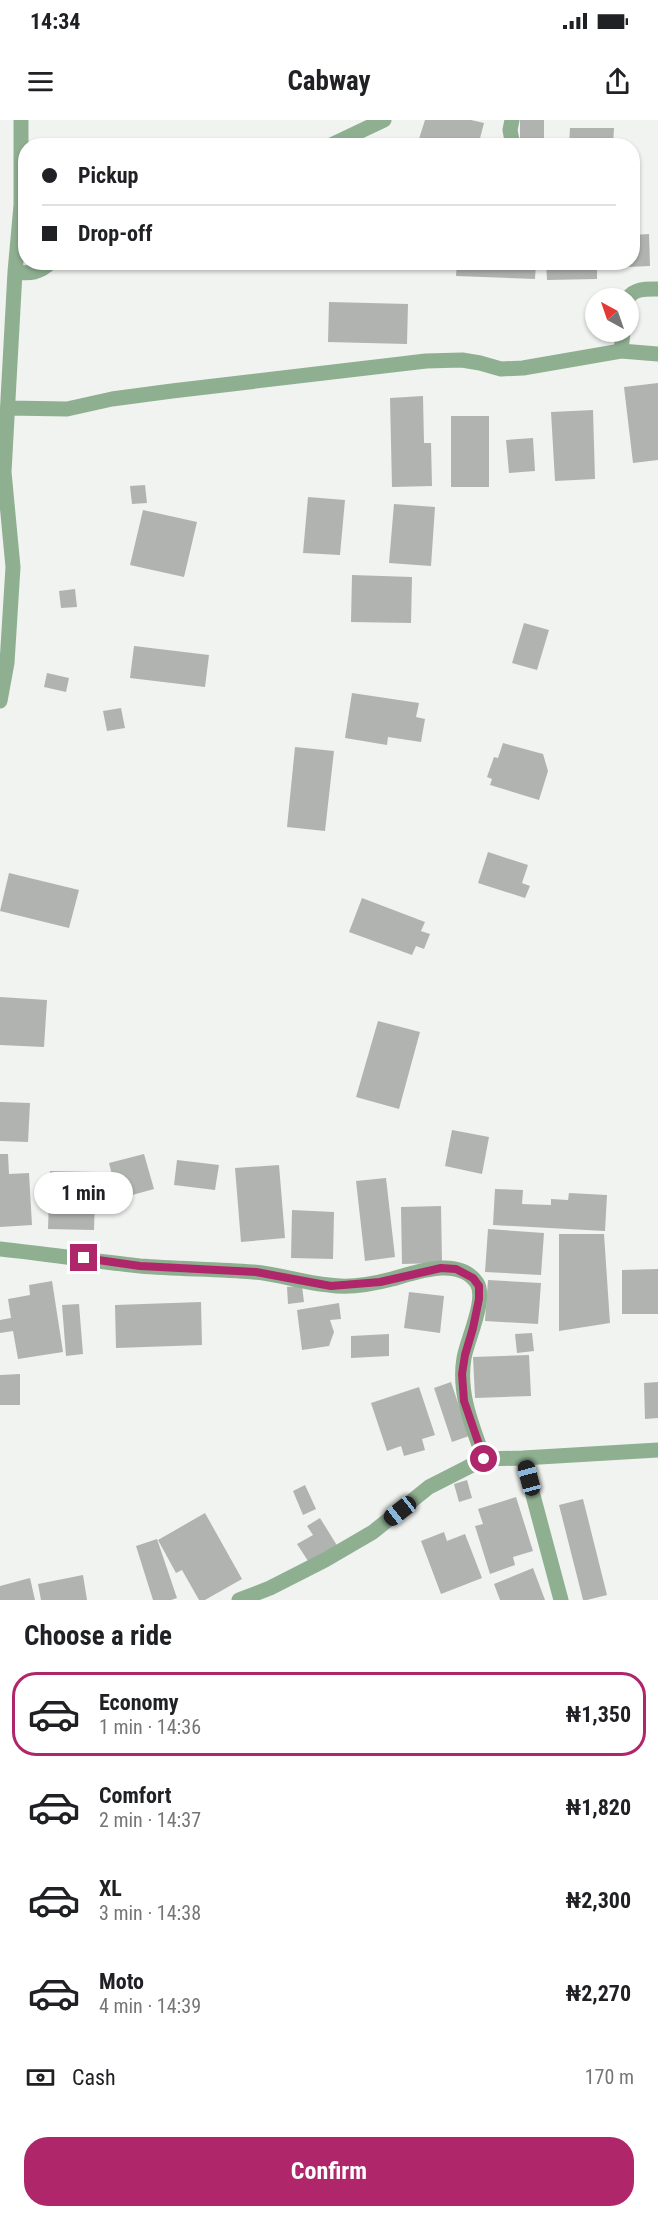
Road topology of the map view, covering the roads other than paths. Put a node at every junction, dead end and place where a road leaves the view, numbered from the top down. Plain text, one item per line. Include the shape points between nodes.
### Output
1 (21, 120) edge
2 (384, 120) edge
3 (512, 120) edge
4 (21, 138) edge
5 (346, 138) edge
6 (512, 138) edge
7 (18, 247) edge
8 (41, 270) edge
9 (15, 272) junction
10 (658, 289) edge
11 (639, 290) edge
12 (622, 342) edge
13 (621, 351) junction
14 (658, 354) edge
15 (8, 408) junction
16 (0, 700) edge
17 (0, 1249) edge
18 (658, 1450) edge
19 (523, 1458) junction
20 (484, 1459) junction
21 (239, 1600) edge
22 (561, 1600) edge

1 - 4 street
2 - 5 street
3 - 6 street
7 - 9 street
8 - 9 street via 30,274
9 - 15 street
10 - 11 street
12 - 13 street
13 - 14 street
13 - 15 street via 523,368 501,369 462,360 426,361 112,399 67,409
15 - 16 street via 4,472 13,567 7,663
17 - 20 street via 140,1266 256,1272 331,1286 380,1282 441,1268 456,1269 479,1286 462,1374 464,1401
18 - 19 street
19 - 20 street
19 - 22 street
20 - 21 street via 429,1487 373,1532 335,1554

